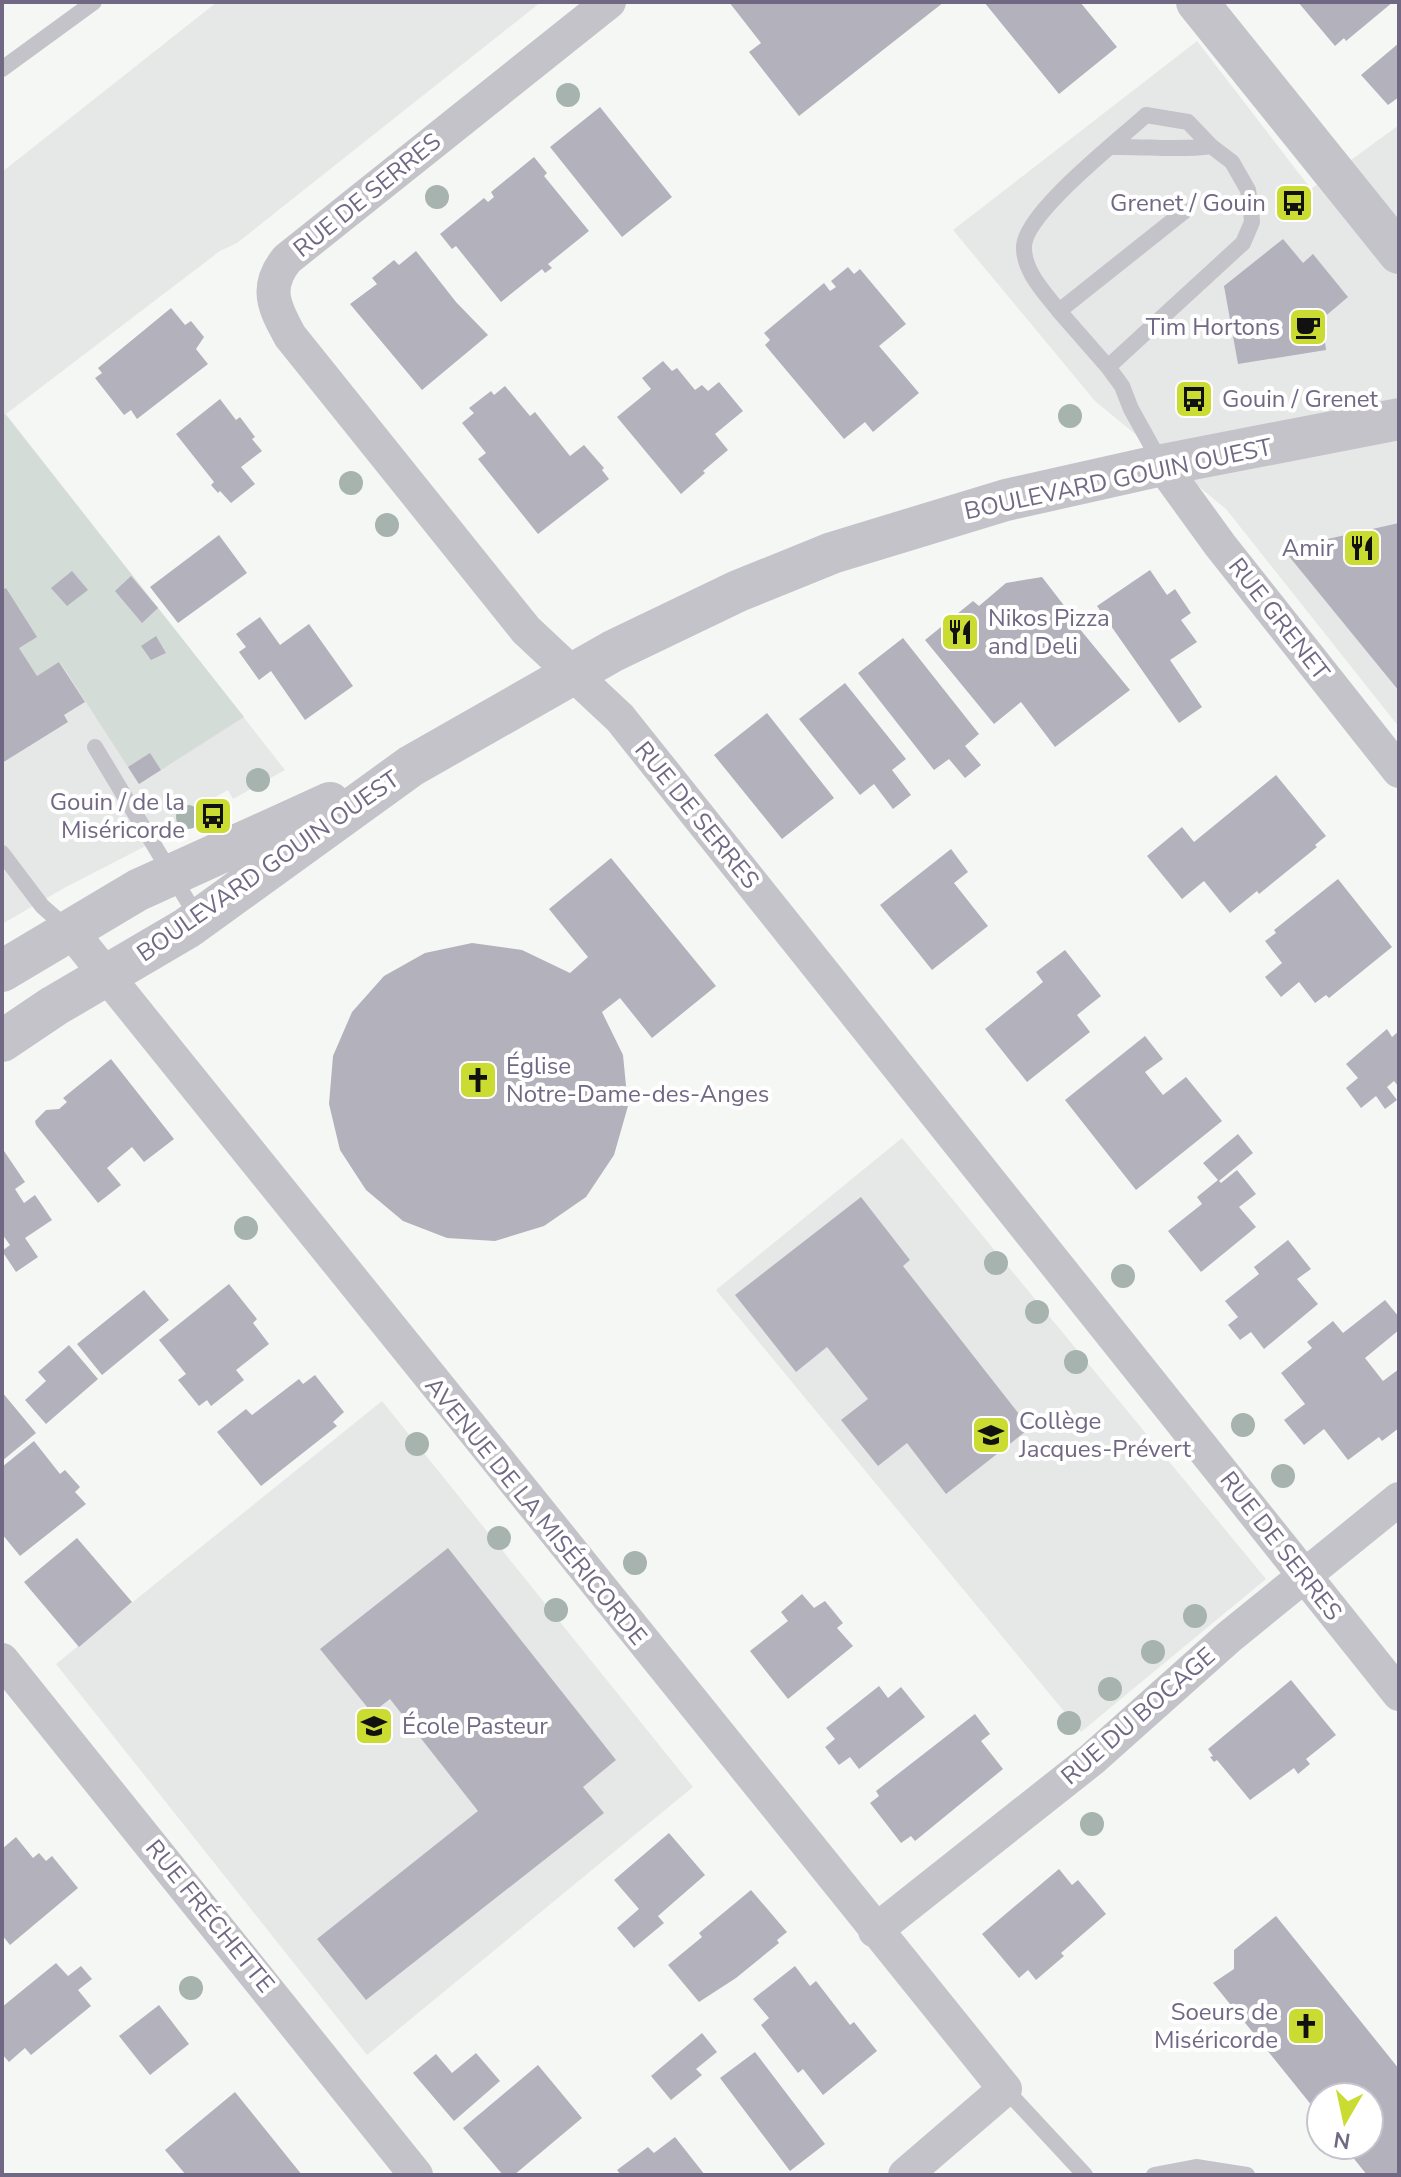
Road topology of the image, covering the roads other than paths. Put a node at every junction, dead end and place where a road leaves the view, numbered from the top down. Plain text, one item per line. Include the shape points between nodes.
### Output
1 (94, 2) edge
2 (609, 2) edge
3 (1197, 2) edge
4 (2, 69) edge
5 (1211, 146) junction
6 (1112, 147) junction
7 (1186, 210) dead end
8 (1399, 253) edge
9 (1059, 311) junction
10 (1108, 367) junction
11 (1399, 419) edge
12 (1162, 465) junction
13 (574, 673) junction
14 (95, 747) dead end
15 (411, 766) junction
16 (1399, 771) edge
17 (2, 853) edge
18 (172, 874) junction
19 (199, 920) junction
20 (70, 930) junction
21 (2, 971) edge
22 (105, 976) junction
23 (2, 1041) edge
24 (1399, 1499) edge
25 (1304, 1575) junction
26 (2, 1660) edge
27 (1399, 1694) edge
28 (875, 1931) junction
29 (1005, 2089) junction
30 (416, 2175) edge
31 (905, 2175) edge
32 (1085, 2175) edge
33 (1154, 2175) edge
34 (1247, 2175) edge

1 - 4 lane
2 - 13 street, RUE DE SERRES via 304,244 278,270 273,292 290,336 526,630
3 - 8 street
5 - 6 lane
5 - 6 lane via 1188,122 1146,115
5 - 10 lane via 1232,162 1248,190 1252,222 1247,237
6 - 9 lane via 1040,213 1027,235 1026,263
7 - 9 lane
9 - 10 lane
10 - 12 lane
11 - 12 street, BOULEVARD GOUIN OUEST
12 - 13 street, BOULEVARD GOUIN OUEST via 1006,500 832,553 692,612
12 - 16 street, RUE GRENET
13 - 15 street, BOULEVARD GOUIN OUEST
13 - 25 street, RUE DE SERRES via 620,718
14 - 18 lane
15 - 18 street, BOULEVARD GOUIN OUEST
15 - 19 street, BOULEVARD GOUIN OUEST
17 - 20 lane via 42,906
18 - 19 lane
18 - 20 street, BOULEVARD GOUIN OUEST
19 - 22 street, BOULEVARD GOUIN OUEST
20 - 21 street, BOULEVARD GOUIN OUEST
20 - 22 street, AVENUE DE LA MISÉRICORDE
22 - 23 street, BOULEVARD GOUIN OUEST
22 - 28 street, AVENUE DE LA MISÉRICORDE
24 - 25 street, RUE DU BOCAGE
25 - 27 street, RUE DE SERRES
25 - 28 street, RUE DU BOCAGE via 1091,1760
26 - 30 street, RUE FRÉCHETTE
28 - 29 street, AVENUE DE LA MISÉRICORDE
29 - 31 street
29 - 32 lane
33 - 34 lane via 1196,2167

